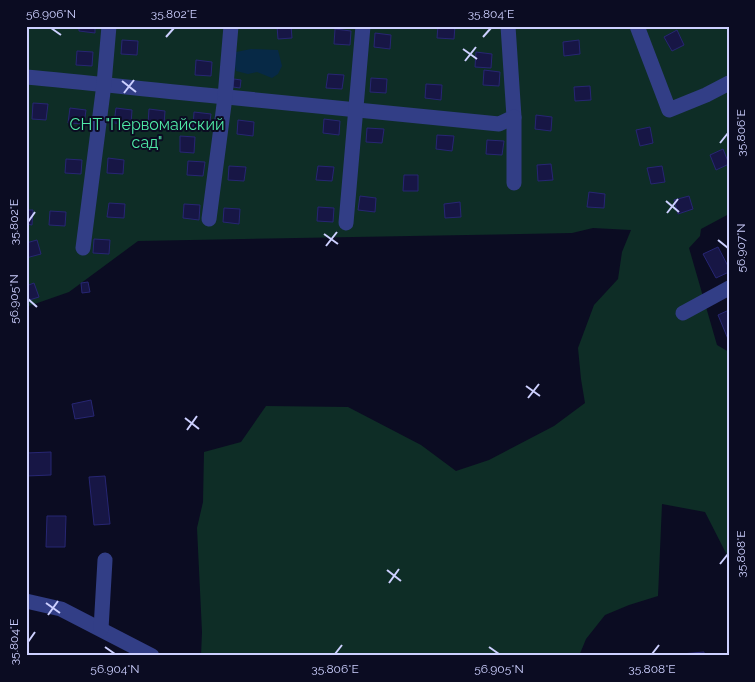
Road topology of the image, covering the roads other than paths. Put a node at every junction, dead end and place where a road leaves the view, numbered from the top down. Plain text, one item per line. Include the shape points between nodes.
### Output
1 (109, 26) edge
2 (232, 26) edge
3 (363, 26) edge
4 (508, 26) edge
5 (637, 26) edge
6 (26, 77) edge
7 (729, 83) edge
8 (104, 84) junction
9 (225, 97) junction
10 (356, 109) junction
11 (514, 117) junction
12 (514, 183) dead end
13 (209, 219) dead end
14 (346, 223) dead end
15 (83, 248) dead end
16 (729, 288) edge
17 (683, 313) dead end
18 (105, 560) dead end
19 (26, 601) edge
20 (101, 630) junction
21 (152, 656) edge

1 - 8 street
2 - 9 street
3 - 10 street
4 - 11 street
5 - 7 street via 669,110
6 - 8 street
8 - 9 street
8 - 15 street
9 - 10 street
9 - 13 street
10 - 11 street via 499,124
10 - 14 street
11 - 12 street
16 - 17 street
18 - 20 street
19 - 20 street via 61,609
20 - 21 street

